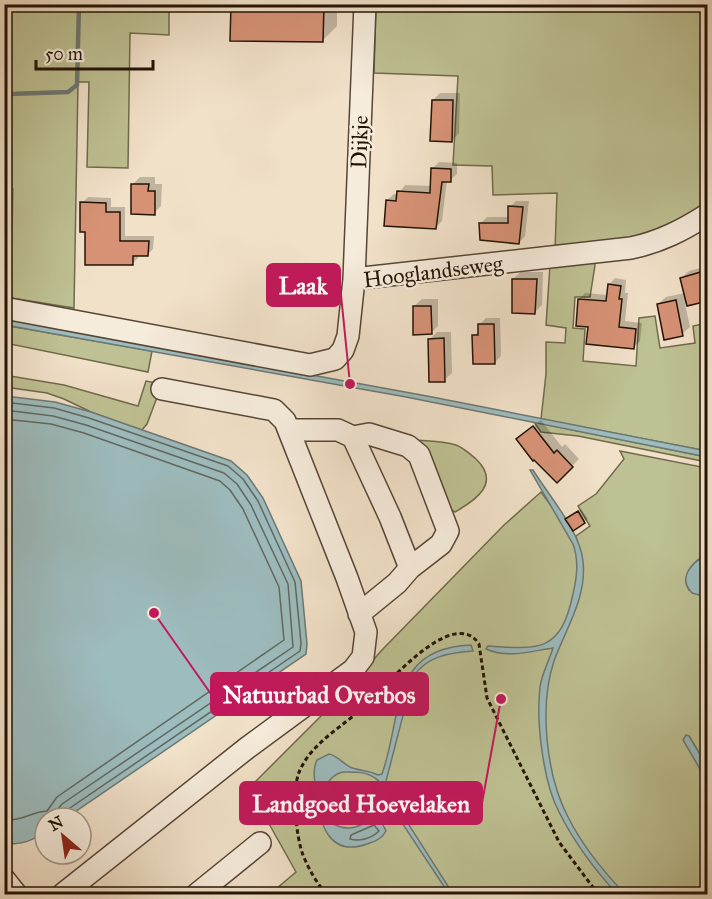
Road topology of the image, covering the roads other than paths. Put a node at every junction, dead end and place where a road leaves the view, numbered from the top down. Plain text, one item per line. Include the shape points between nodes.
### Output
1 (365, 4) edge
2 (708, 214) edge
3 (354, 279) junction
4 (4, 308) edge
5 (162, 388) dead end
6 (289, 430) junction
7 (353, 436) junction
8 (410, 568) junction
9 (359, 614) junction
10 (260, 843) dead end
11 (4, 879) edge
12 (16, 894) edge
13 (63, 894) edge
14 (197, 894) edge

1 - 3 street, Dijkje
2 - 3 street, Hooglandseweg via 663,240 631,248
3 - 4 street, Hooglandseweg via 347,342 335,359 310,365
5 - 6 street via 274,410
6 - 7 street via 338,430
6 - 9 street
7 - 8 street
7 - 8 street via 369,434 408,446 419,455 447,531 441,544
8 - 9 street via 397,584
9 - 13 street via 366,632 363,657 353,670 247,748
10 - 14 street
11 - 12 street

